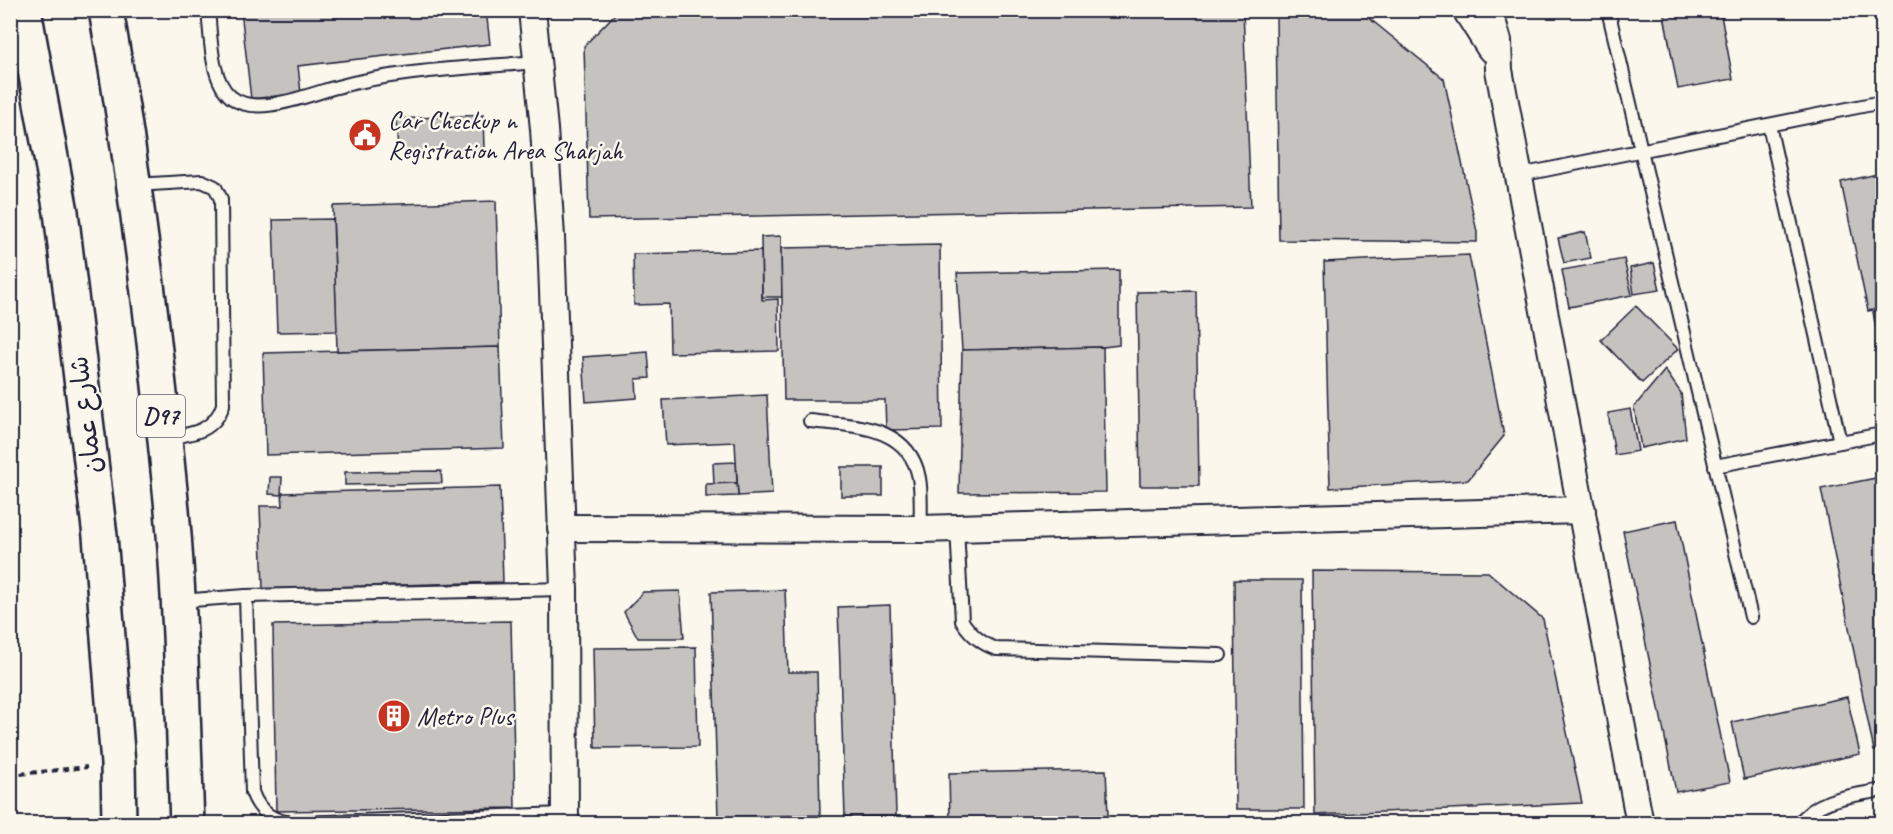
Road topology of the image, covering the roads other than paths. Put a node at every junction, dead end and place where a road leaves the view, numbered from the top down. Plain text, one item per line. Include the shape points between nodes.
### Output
1 (24, 10) edge
2 (106, 10) edge
3 (208, 10) edge
4 (532, 10) edge
5 (1466, 10) edge
6 (1488, 10) edge
7 (1608, 10) edge
8 (537, 62) junction
9 (1499, 70) junction
10 (1882, 102) edge
11 (1769, 125) junction
12 (1641, 151) junction
13 (1520, 175) junction
14 (133, 185) junction
15 (810, 421) dead end
16 (1882, 434) edge
17 (164, 439) junction
18 (1840, 442) junction
19 (1716, 466) junction
20 (1582, 510) junction
21 (561, 528) junction
22 (957, 528) junction
23 (921, 529) junction
24 (564, 589) junction
25 (246, 596) junction
26 (178, 601) junction
27 (1751, 617) dead end
28 (1220, 655) dead end
29 (1882, 790) edge
30 (565, 819) edge
31 (119, 824) edge
32 (187, 824) edge
33 (1640, 824) edge
34 (1799, 824) edge

1 - 31 main road, شارع عمان via 59,201 101,548
2 - 14 main road, D97
3 - 8 lane via 217,79 232,99 244,104 276,104 394,76
4 - 8 street
5 - 9 street
6 - 9 street via 1498,41
7 - 12 lane
8 - 21 street via 551,237
9 - 13 street
10 - 11 lane
11 - 12 lane
11 - 18 lane
12 - 13 lane
12 - 19 lane
13 - 20 street
14 - 17 main road, D97 via 149,291
14 - 17 lane via 202,181 215,187 222,200 223,405 208,428
15 - 23 lane via 873,429 895,439 909,453 919,477
16 - 18 lane
17 - 26 main road, D97
18 - 19 lane
19 - 27 lane
20 - 22 street
20 - 33 street
21 - 23 street
21 - 24 street
22 - 23 street
22 - 28 lane via 963,621 969,632 987,646
24 - 25 lane
24 - 30 street
25 - 26 lane
25 - 30 lane via 252,792 257,803 274,819 285,823
26 - 32 main road, D97
29 - 34 lane via 1824,802

